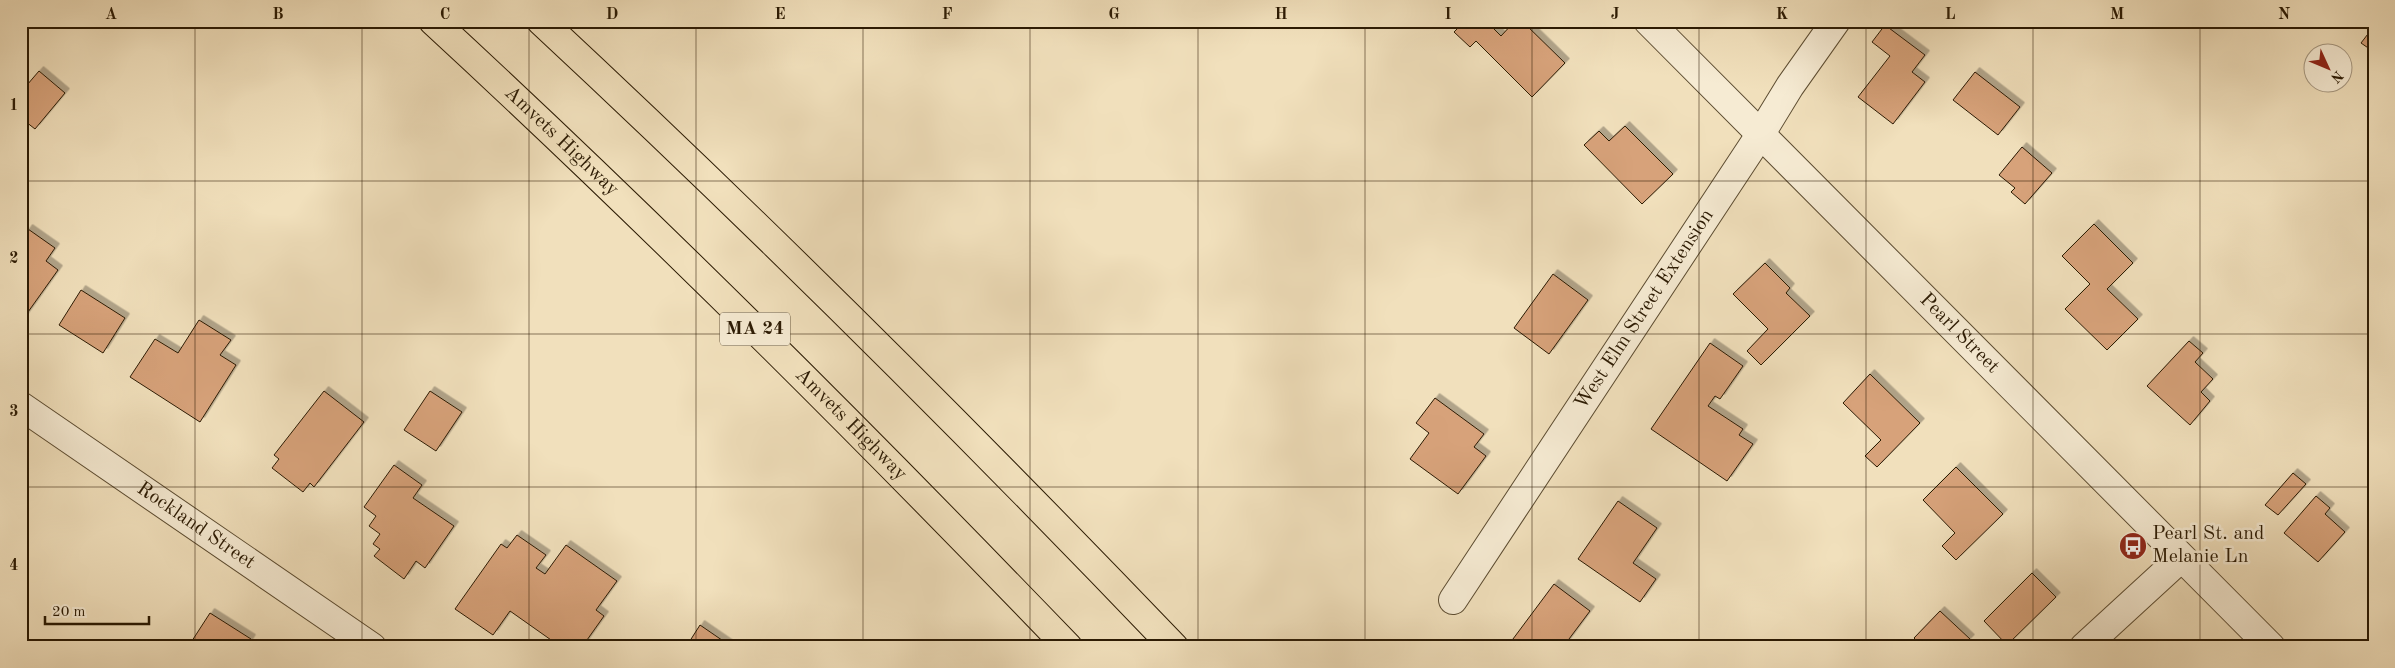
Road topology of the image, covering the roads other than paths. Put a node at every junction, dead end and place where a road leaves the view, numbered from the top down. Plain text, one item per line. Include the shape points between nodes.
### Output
1 (433, 21) edge
2 (541, 21) edge
3 (1648, 21) edge
4 (1836, 21) edge
5 (1760, 135) junction
6 (21, 406) edge
7 (2181, 558) junction
8 (1453, 600) dead end
9 (372, 647) edge
10 (1068, 647) edge
11 (1174, 647) edge
12 (2084, 647) edge
13 (2271, 647) edge

1 - 10 highway, Amvets Highway / MA 24 via 605,182 886,457
2 - 11 highway via 884,351
3 - 5 street, Pearl Street
4 - 5 street, West Elm Street Extension
5 - 7 street, Pearl Street
5 - 8 street, West Elm Street Extension
6 - 9 street, Rockland Street
7 - 12 street
7 - 13 street, Pearl Street

